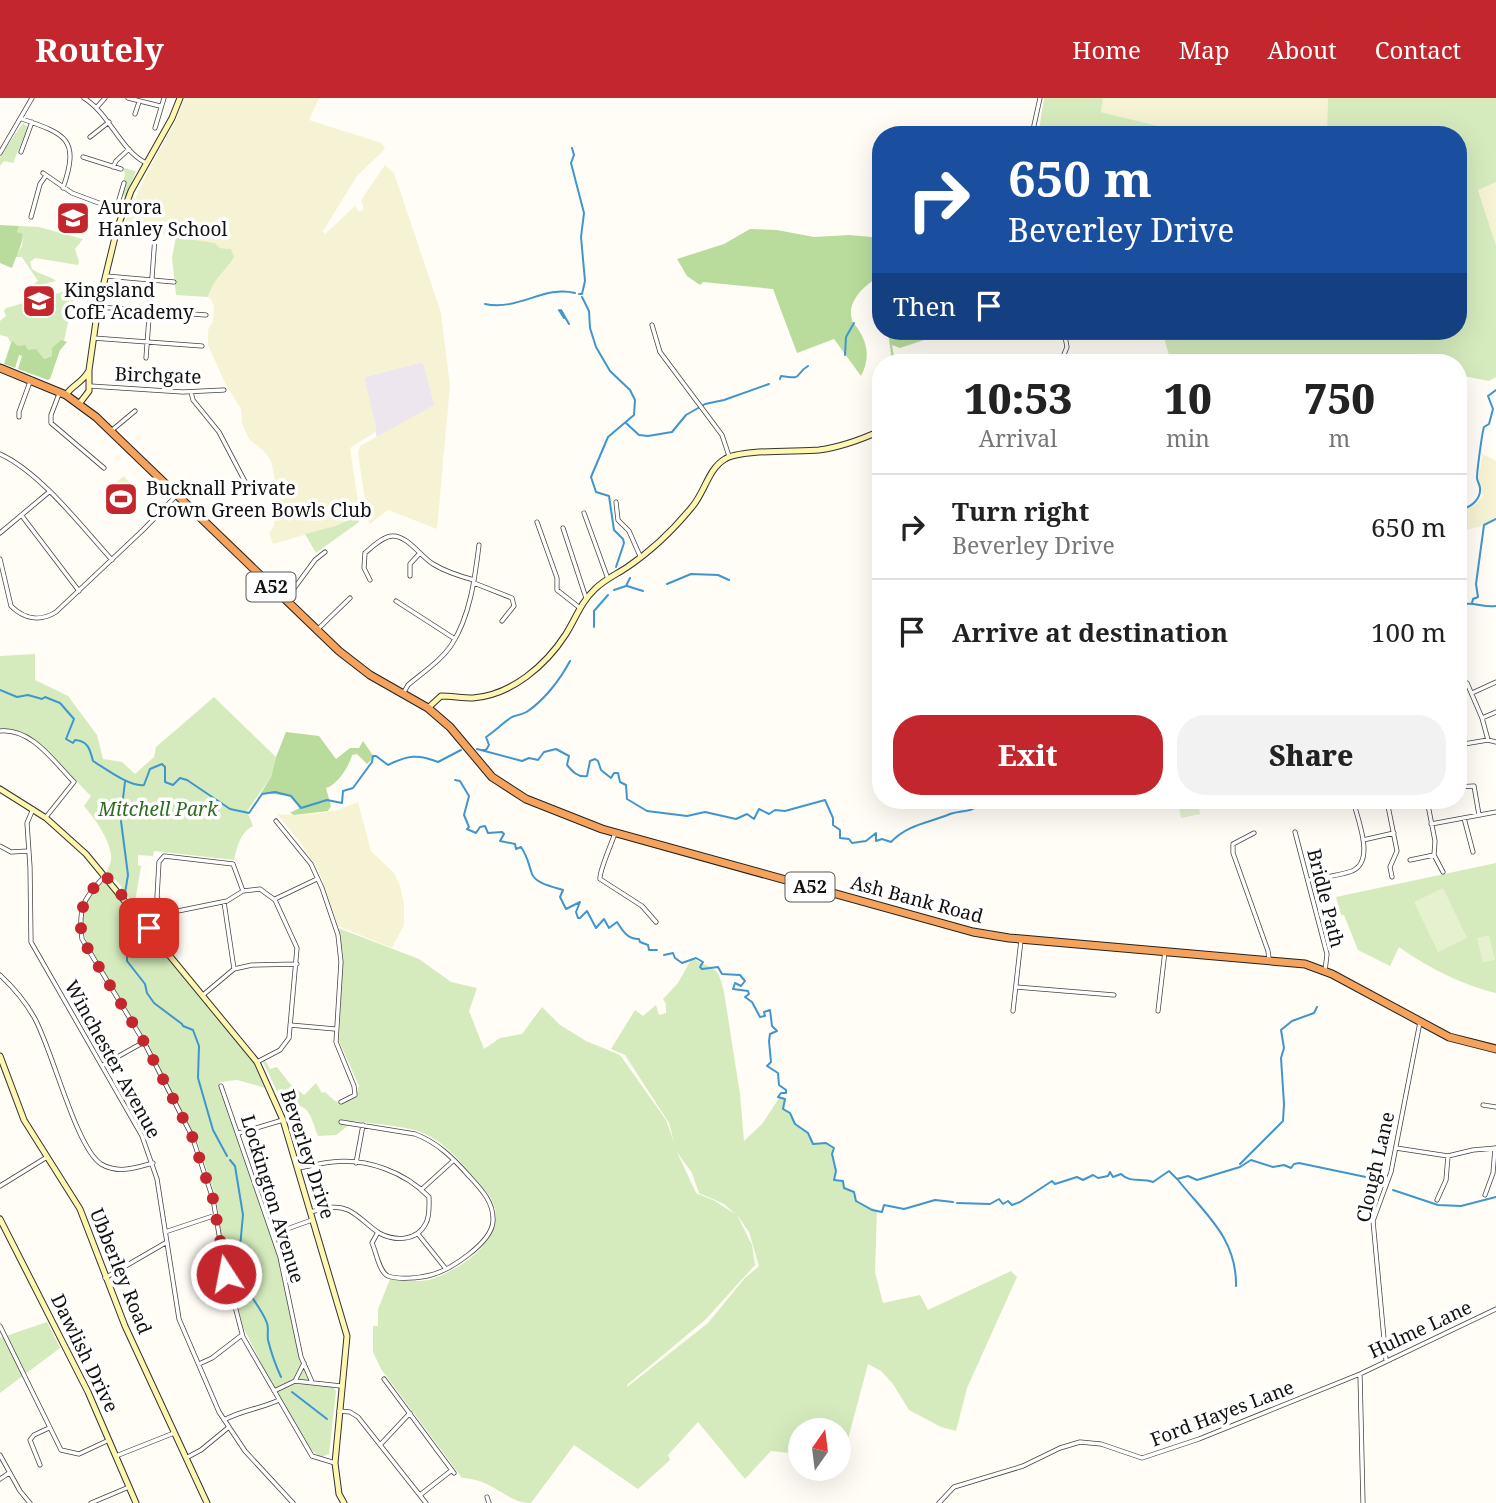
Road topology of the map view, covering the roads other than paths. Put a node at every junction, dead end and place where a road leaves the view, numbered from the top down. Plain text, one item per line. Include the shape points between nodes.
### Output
1 (33, 98) edge
2 (84, 98) edge
3 (105, 98) edge
4 (128, 98) edge
5 (164, 98) edge
6 (180, 98) edge
7 (1040, 98) edge
8 (139, 102) junction
9 (160, 106) junction
10 (96, 107) junction
11 (135, 114) dead end
12 (22, 119) junction
13 (32, 122) junction
14 (109, 122) junction
15 (1034, 126) edge
16 (155, 128) dead end
17 (90, 137) dead end
18 (130, 149) junction
19 (21, 152) dead end
20 (0, 153) edge
21 (83, 157) dead end
22 (89, 159) junction
23 (88, 165) dead end
24 (145, 165) junction
25 (113, 167) junction
26 (121, 169) dead end
27 (124, 183) dead end
28 (63, 188) junction
29 (120, 197) junction
30 (127, 201) junction
31 (118, 203) dead end
32 (123, 212) junction
33 (31, 216) dead end
34 (155, 237) dead end
35 (104, 276) junction
36 (151, 279) junction
37 (174, 282) dead end
38 (98, 307) junction
39 (149, 311) junction
40 (206, 315) dead end
41 (652, 325) dead end
42 (93, 338) junction
43 (147, 342) junction
44 (202, 346) dead end
45 (146, 358) dead end
46 (0, 368) edge
47 (89, 370) junction
48 (31, 379) junction
49 (90, 386) junction
50 (224, 390) dead end
51 (191, 392) junction
52 (63, 393) junction
53 (79, 404) junction
54 (135, 411) dead end
55 (19, 417) dead end
56 (111, 431) junction
57 (872, 435) edge
58 (0, 454) edge
59 (729, 456) junction
60 (104, 468) dead end
61 (49, 492) junction
62 (253, 495) dead end
63 (176, 496) junction
64 (616, 502) dead end
65 (584, 513) dead end
66 (22, 516) junction
67 (537, 522) dead end
68 (563, 528) dead end
69 (0, 533) edge
70 (479, 545) dead end
71 (325, 552) dead end
72 (420, 553) junction
73 (640, 556) junction
74 (0, 559) edge
75 (112, 559) junction
76 (404, 572) dead end
77 (608, 579) junction
78 (370, 580) dead end
79 (474, 581) junction
80 (79, 592) junction
81 (350, 598) dead end
82 (586, 598) junction
83 (286, 600) junction
84 (396, 601) dead end
85 (580, 608) junction
86 (502, 621) dead end
87 (317, 630) junction
88 (455, 639) junction
89 (1467, 682) dead end
90 (1496, 682) edge
91 (404, 692) junction
92 (1472, 693) junction
93 (428, 708) junction
94 (1496, 712) edge
95 (1482, 718) junction
96 (0, 731) edge
97 (1488, 740) junction
98 (1496, 741) edge
99 (1467, 744) edge
100 (1467, 786) edge
101 (0, 789) edge
102 (33, 809) junction
103 (1355, 809) edge
104 (1389, 809) edge
105 (1428, 809) edge
106 (1496, 812) edge
107 (1479, 815) junction
108 (46, 818) junction
109 (1464, 818) junction
110 (276, 821) dead end
111 (1431, 824) junction
112 (1295, 832) dead end
113 (615, 833) junction
114 (1254, 833) dead end
115 (1394, 833) junction
116 (1363, 840) junction
117 (0, 846) edge
118 (28, 851) junction
119 (1473, 852) dead end
120 (1434, 855) junction
121 (1410, 860) dead end
122 (1443, 872) dead end
123 (105, 875) junction
124 (1392, 877) dead end
125 (317, 879) junction
126 (1309, 880) junction
127 (243, 891) junction
128 (275, 900) junction
129 (224, 902) junction
130 (166, 914) junction
131 (656, 922) dead end
132 (149, 928) junction
133 (1021, 939) junction
134 (1165, 951) junction
135 (1269, 959) junction
136 (297, 964) junction
137 (234, 969) junction
138 (1325, 971) junction
139 (0, 975) edge
140 (1016, 987) junction
141 (203, 995) junction
142 (1114, 995) dead end
143 (1013, 1011) dead end
144 (1158, 1011) dead end
145 (1420, 1022) junction
146 (290, 1025) junction
147 (335, 1029) junction
148 (144, 1042) junction
149 (1496, 1049) edge
150 (0, 1056) edge
151 (257, 1062) junction
152 (103, 1065) junction
153 (221, 1086) dead end
154 (341, 1102) dead end
155 (1483, 1105) dead end
156 (1496, 1107) edge
157 (283, 1120) junction
158 (341, 1122) dead end
159 (363, 1125) junction
160 (239, 1133) junction
161 (1396, 1148) junction
162 (1496, 1148) edge
163 (1448, 1156) junction
164 (47, 1157) junction
165 (454, 1160) junction
166 (153, 1163) junction
167 (356, 1163) junction
168 (299, 1168) junction
169 (0, 1186) edge
170 (422, 1189) junction
171 (1488, 1192) dead end
172 (1445, 1198) dead end
173 (311, 1212) junction
174 (216, 1216) junction
175 (0, 1219) edge
176 (312, 1220) junction
177 (165, 1232) junction
178 (377, 1232) junction
179 (273, 1234) junction
180 (418, 1234) junction
181 (167, 1242) junction
182 (446, 1269) junction
183 (105, 1278) junction
184 (1496, 1309) edge
185 (0, 1326) edge
186 (243, 1335) junction
187 (1386, 1360) junction
188 (304, 1363) junction
189 (200, 1364) junction
190 (1360, 1374) junction
191 (384, 1378) dead end
192 (295, 1381) junction
193 (312, 1382) junction
194 (341, 1386) junction
195 (274, 1391) junction
196 (279, 1400) junction
197 (339, 1411) junction
198 (410, 1413) junction
199 (224, 1420) junction
200 (229, 1427) junction
201 (49, 1428) junction
202 (174, 1433) junction
203 (109, 1440) junction
204 (380, 1445) junction
205 (0, 1455) edge
206 (117, 1457) junction
207 (186, 1458) junction
208 (335, 1463) junction
209 (40, 1465) dead end
210 (9, 1474) junction
211 (0, 1479) edge
212 (129, 1487) junction
213 (420, 1495) junction
214 (487, 1497) dead end
215 (94, 1502) edge
216 (30, 1503) edge
217 (136, 1503) edge
218 (206, 1503) edge
219 (293, 1503) edge
220 (344, 1503) edge
221 (426, 1503) edge
222 (489, 1503) edge
223 (939, 1503) edge
224 (1363, 1503) edge

1 - 12 street
2 - 10 street
3 - 10 street
4 - 8 street
5 - 9 street
6 - 24 street
7 - 15 street
8 - 9 street
8 - 11 street
9 - 16 street
10 - 14 street
12 - 13 street
12 - 20 street
13 - 19 street
13 - 28 street via 57,132 68,144 71,157
14 - 17 street
14 - 18 street
18 - 24 street
18 - 25 street
21 - 22 street
22 - 23 street
22 - 25 street
24 - 30 street
25 - 26 street
27 - 29 street
28 - 32 street
28 - 33 street via 44,175
29 - 30 street
29 - 31 street
30 - 32 street
32 - 35 street
34 - 36 street
35 - 36 street
35 - 38 street
36 - 37 street
36 - 39 street
38 - 39 street
38 - 42 street
39 - 40 street
39 - 43 street
41 - 59 street via 660,352 722,435
42 - 43 street
42 - 47 street
43 - 44 street
43 - 45 street
46 - 48 highway, A52
47 - 49 street
47 - 52 street via 80,384
48 - 52 highway, A52
48 - 55 street
49 - 51 street, Birchgate
49 - 53 street
50 - 51 street, Birchgate
51 - 62 street
52 - 53 highway, A52
52 - 60 street via 51,423
53 - 56 highway, A52
54 - 56 street
56 - 63 highway, A52
57 - 59 street via 846,446
58 - 61 street
59 - 73 street via 719,463 693,506
61 - 66 street
61 - 75 street
63 - 75 street
63 - 83 highway, A52
64 - 73 street via 618,520 629,531
65 - 77 street
66 - 69 street
66 - 80 street
67 - 85 street via 557,579 556,590
68 - 82 street
70 - 79 street
71 - 83 street
72 - 76 street via 410,564 410,574
72 - 78 street via 396,536 389,537 365,553 364,568
72 - 79 street via 446,572
73 - 77 street
74 - 80 street via 9,601 25,617 47,617
75 - 80 street
77 - 82 street
79 - 86 street via 512,598 514,606
79 - 88 street
81 - 87 street
82 - 85 street
83 - 87 highway, A52
84 - 88 street
85 - 93 street via 553,652 516,683 491,695 441,696
87 - 91 highway, Ash Bank Road / A52 via 370,675
88 - 91 street
89 - 92 street
90 - 92 street
91 - 93 highway, Ash Bank Road / A52
92 - 95 street
93 - 113 highway, Ash Bank Road / A52 via 511,792
94 - 95 street
95 - 97 street
96 - 108 street via 32,739 74,782
97 - 98 street
97 - 99 street
100 - 107 street via 1474,786
101 - 102 street, Beverley Drive
102 - 108 street, Beverley Drive
102 - 118 street, Winchester Avenue via 27,823
103 - 116 street
104 - 115 street
105 - 111 street
106 - 107 street
107 - 109 street
108 - 123 street, Beverley Drive
109 - 111 street
109 - 119 street
110 - 125 street
111 - 120 street
112 - 126 street, Bridle Path
113 - 131 street via 600,879 642,906
113 - 133 highway, Ash Bank Road / A52 via 973,932
114 - 135 street via 1234,844 1233,853
115 - 116 street
115 - 124 street via 1397,851 1390,867
116 - 126 street via 1365,855 1357,868
117 - 118 street via 11,852
118 - 152 street, Winchester Avenue via 31,942
120 - 121 street
120 - 122 street
123 - 132 street, Beverley Drive
123 - 148 street via 86,896 80,922 82,939
125 - 128 street
125 - 147 street via 340,948
126 - 138 street, Bridle Path via 1327,954
127 - 128 street via 260,889
127 - 129 street
127 - 130 street via 233,864 164,856 159,862 157,897
128 - 136 street via 297,947
129 - 130 street
129 - 137 street
130 - 132 street
132 - 141 street, Beverley Drive
133 - 134 highway, Ash Bank Road / A52
133 - 140 street
134 - 135 highway, Ash Bank Road / A52
134 - 144 street
135 - 138 highway, Ash Bank Road / A52
136 - 137 street
136 - 146 street
137 - 141 street
138 - 145 highway, Ash Bank Road / A52
139 - 166 street via 34,1017 93,1155 100,1163 124,1171
140 - 142 street
140 - 143 street
141 - 151 street, Beverley Drive
145 - 149 highway, Ash Bank Road / A52 via 1449,1037
145 - 161 street, Clough Lane
146 - 147 street
146 - 151 street via 289,1038 280,1050
147 - 154 street via 355,1095
148 - 152 street
148 - 174 street via 192,1136
150 - 164 street, Ubberley Road via 24,1120
151 - 157 street, Beverley Drive
152 - 166 street, Winchester Avenue
153 - 160 street, Lockington Avenue
155 - 156 street
157 - 160 street
157 - 168 street, Beverley Drive
158 - 159 street
159 - 165 street via 415,1134
159 - 167 street
160 - 179 street, Lockington Avenue
161 - 163 street
161 - 187 street, Clough Lane via 1373,1221
162 - 163 street
162 - 171 street
163 - 172 street via 1446,1180 1438,1198
164 - 169 street
164 - 183 street, Ubberley Road via 80,1209
165 - 170 street
165 - 182 street via 489,1200 494,1218 486,1239
166 - 177 street, Winchester Avenue
167 - 168 street via 333,1161
167 - 170 street via 394,1171
168 - 173 street, Beverley Drive
170 - 180 street via 429,1196 429,1210
173 - 176 street, Beverley Drive
173 - 178 street via 339,1207
174 - 177 street
174 - 186 street via 223,1264
175 - 203 street, Dawlish Drive
176 - 179 street
176 - 194 street, Beverley Drive via 346,1336
177 - 181 street, Winchester Avenue
178 - 180 street via 390,1238
178 - 182 street via 372,1243 388,1276 418,1278
179 - 188 street, Lockington Avenue
180 - 182 street
181 - 183 street
181 - 189 street, Winchester Avenue via 179,1319
183 - 202 street, Ubberley Road
184 - 187 street, Hulme Lane
185 - 201 street
186 - 189 street
186 - 195 street
187 - 190 street, Hulme Lane
188 - 192 street
188 - 193 street, Lockington Avenue
189 - 199 street, Winchester Avenue
190 - 223 street, Ford Hayes Lane via 1142,1458 1101,1444 1072,1444 1023,1466 954,1487
190 - 224 street, Hulme Lane
191 - 198 street
192 - 193 street
192 - 195 street
193 - 194 street
194 - 197 street, Beverley Drive
195 - 196 street
196 - 199 street
196 - 208 street via 312,1456
197 - 204 street via 355,1415
197 - 208 street, Beverley Drive
198 - 204 street
198 - 213 street via 453,1471
199 - 200 street, Winchester Avenue
200 - 207 street
200 - 219 street, Winchester Avenue via 244,1451
201 - 203 street via 68,1454 79,1454
201 - 209 street via 30,1440
202 - 206 street
202 - 207 street, Ubberley Road
203 - 206 street, Dawlish Drive
204 - 213 street
205 - 210 street
206 - 212 street, Dawlish Drive
207 - 218 street, Ubberley Road
208 - 220 street, Beverley Drive
210 - 211 street
210 - 216 street
212 - 215 street
212 - 217 street, Dawlish Drive
213 - 221 street
214 - 222 street

